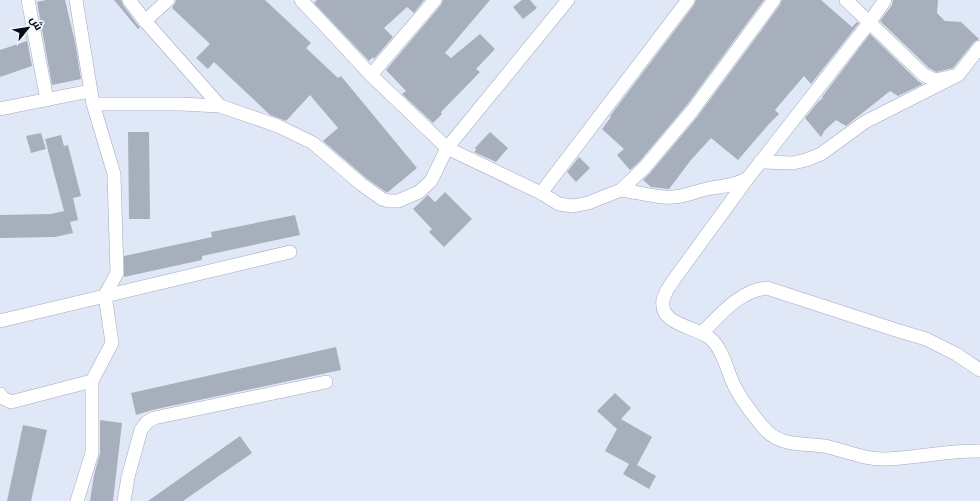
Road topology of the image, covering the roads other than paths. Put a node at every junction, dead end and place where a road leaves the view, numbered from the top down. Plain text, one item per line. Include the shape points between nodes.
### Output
1 (28, 0) edge
2 (76, 0) edge
3 (129, 0) edge
4 (168, 0) edge
5 (435, 0) edge
6 (568, 0) edge
7 (688, 0) edge
8 (774, 0) edge
9 (846, 0) edge
10 (885, 0) edge
11 (303, 1) edge
12 (145, 21) junction
13 (869, 23) junction
14 (980, 47) edge
15 (371, 75) junction
16 (958, 75) junction
17 (90, 91) junction
18 (47, 100) junction
19 (93, 104) junction
20 (220, 106) junction
21 (0, 109) edge
22 (447, 148) junction
23 (760, 162) junction
24 (748, 178) junction
25 (621, 190) junction
26 (541, 193) junction
27 (290, 252) dead end
28 (105, 295) junction
29 (0, 321) edge
30 (702, 332) junction
31 (980, 370) edge
32 (92, 381) junction
33 (326, 382) dead end
34 (0, 394) edge
35 (980, 451) edge
36 (77, 501) edge
37 (124, 501) edge

1 - 18 street
2 - 17 street
3 - 12 street
4 - 12 street
5 - 15 street
6 - 22 street
7 - 26 street
8 - 25 street via 692,110 645,167
9 - 13 street
10 - 13 street
11 - 15 street
12 - 20 street
13 - 16 street via 924,75 935,80
13 - 23 street
14 - 16 street
15 - 22 street
16 - 23 street via 865,122 821,154 793,164
17 - 18 street
17 - 19 street
18 - 21 street
19 - 20 street
19 - 28 street via 114,174 117,273
20 - 22 street via 278,126 313,143 361,184 389,201 398,201 419,192 431,181
22 - 26 street
23 - 24 street
24 - 25 street via 739,183 665,198
24 - 30 street via 678,274 663,300 664,312 668,318
25 - 26 street via 573,206 559,204
27 - 28 street
28 - 29 street
28 - 32 street via 112,343
30 - 31 street via 737,300 757,289 767,288 926,339
30 - 35 street via 717,347 740,396 763,428 778,440 825,446 868,458 886,459
32 - 34 street via 12,402 2,398
32 - 36 street via 92,453
33 - 37 street via 154,418 147,422 141,430

